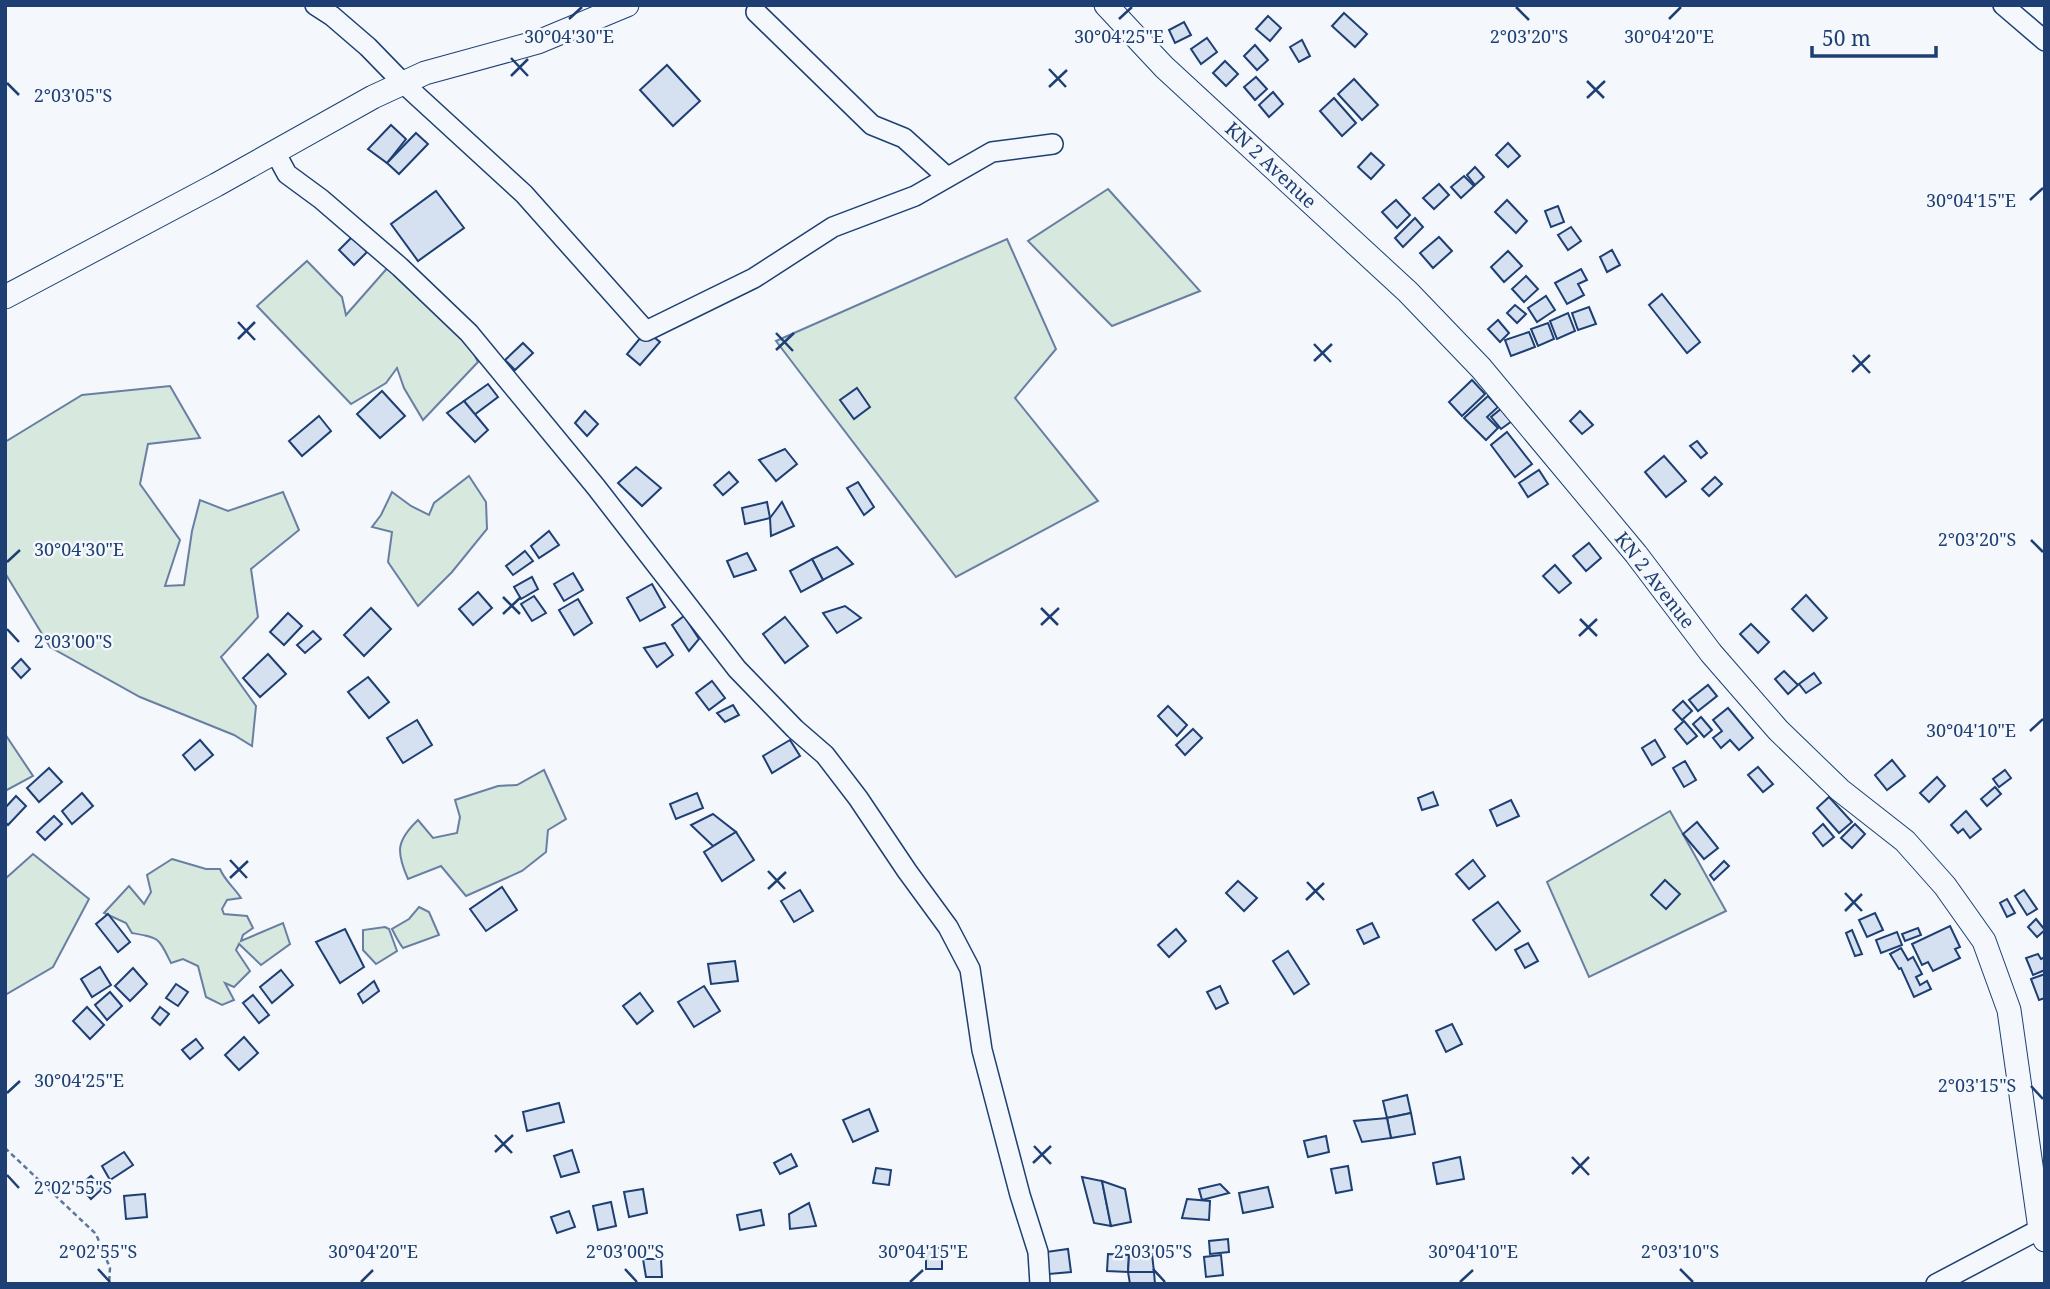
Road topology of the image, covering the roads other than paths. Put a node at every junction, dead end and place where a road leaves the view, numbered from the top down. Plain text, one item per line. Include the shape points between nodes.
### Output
1 (315, 5) edge
2 (627, 5) edge
3 (1106, 5) edge
4 (2003, 5) edge
5 (756, 12) dead end
6 (2045, 41) edge
7 (403, 83) junction
8 (1053, 144) dead end
9 (275, 152) junction
10 (947, 177) junction
11 (5, 297) edge
12 (2042, 1235) edge
13 (1040, 1284) edge
14 (1936, 1284) edge

1 - 7 street via 368,47
2 - 7 main road via 538,42
3 - 12 main road, KN 2 Avenue via 1164,67 1408,292 1472,358 1779,730 1840,790 1905,841 1945,886 1984,941 2009,1010
4 - 6 street
5 - 10 street via 872,125 904,138
7 - 9 main road
7 - 10 street via 524,194 646,331 754,278 833,227 915,196
8 - 10 street via 992,152
9 - 11 main road
9 - 13 street via 287,174 400,267 469,333 737,669 825,755 948,927 970,970 982,1050 1038,1252
12 - 14 street

